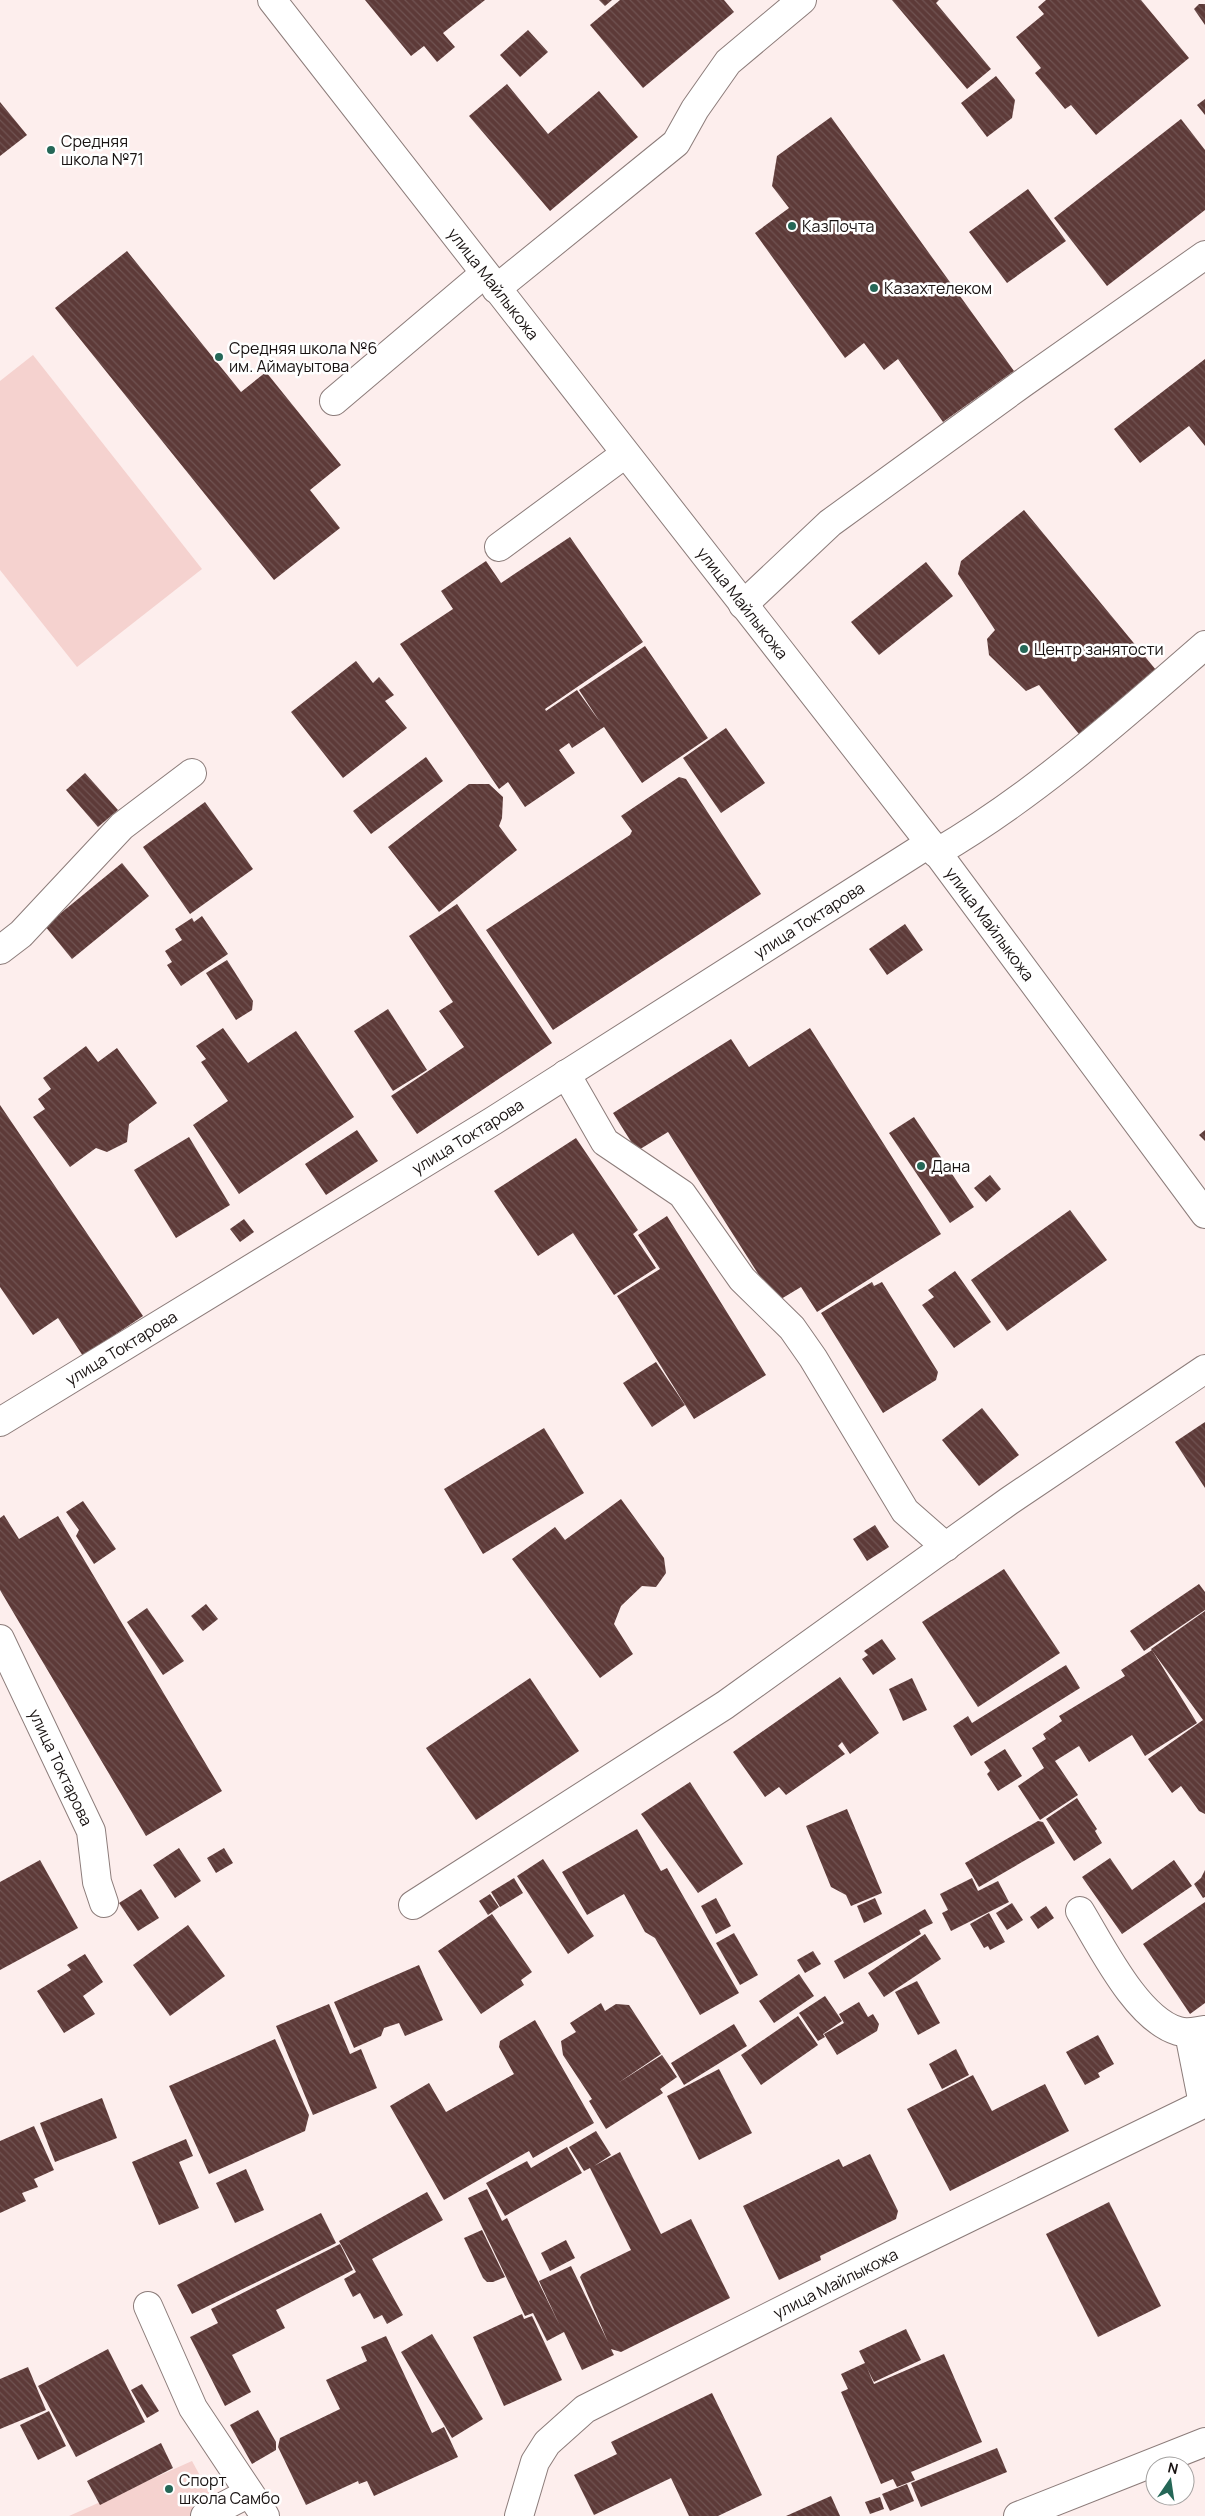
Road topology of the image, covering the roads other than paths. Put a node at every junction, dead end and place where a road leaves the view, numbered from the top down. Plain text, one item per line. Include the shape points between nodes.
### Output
1 (272, 0) edge
2 (802, 0) edge
3 (1205, 255) edge
4 (490, 282) junction
5 (334, 401) dead end
6 (625, 454) junction
7 (498, 547) dead end
8 (743, 605) junction
9 (1205, 645) edge
10 (192, 773) dead end
11 (933, 848) junction
12 (0, 950) edge
13 (566, 1074) junction
14 (1205, 1214) edge
15 (1205, 1369) edge
16 (0, 1422) edge
17 (946, 1547) junction
18 (0, 1639) edge
19 (8, 1679) edge
20 (104, 1903) dead end
21 (413, 1905) dead end
22 (1080, 1911) dead end
23 (1197, 2031) edge
24 (1204, 2104) edge
25 (148, 2306) dead end
26 (1205, 2442) edge
27 (249, 2493) junction
28 (214, 2511) edge
29 (265, 2516) edge
30 (519, 2516) edge
31 (1018, 2516) edge

1 - 4 street, улица Майлыкожа
2 - 4 street via 728,62 676,143
3 - 8 street via 830,523
4 - 5 street via 436,313
4 - 6 street, улица Майлыкожа
6 - 7 street
6 - 8 street, улица Майлыкожа
8 - 11 street, улица Майлыкожа
9 - 11 street, улица Токтарова via 1101,736 977,829
10 - 12 street via 122,826 21,934
11 - 13 street, улица Токтарова
11 - 14 street, улица Майлыкожа
13 - 16 street, улица Токтарова
13 - 17 street via 605,1142 682,1194 742,1279 792,1328 905,1511
15 - 17 street
17 - 21 street via 725,1705
18 - 19 street, улица Токтарова
19 - 20 street, улица Токтарова via 91,1831 97,1882
22 - 23 street via 1136,2000 1158,2021 1178,2031
23 - 24 street
24 - 30 street, улица Майлыкожа via 584,2409 547,2443 535,2462
25 - 27 street via 193,2408
26 - 31 street
27 - 28 street
27 - 29 street

